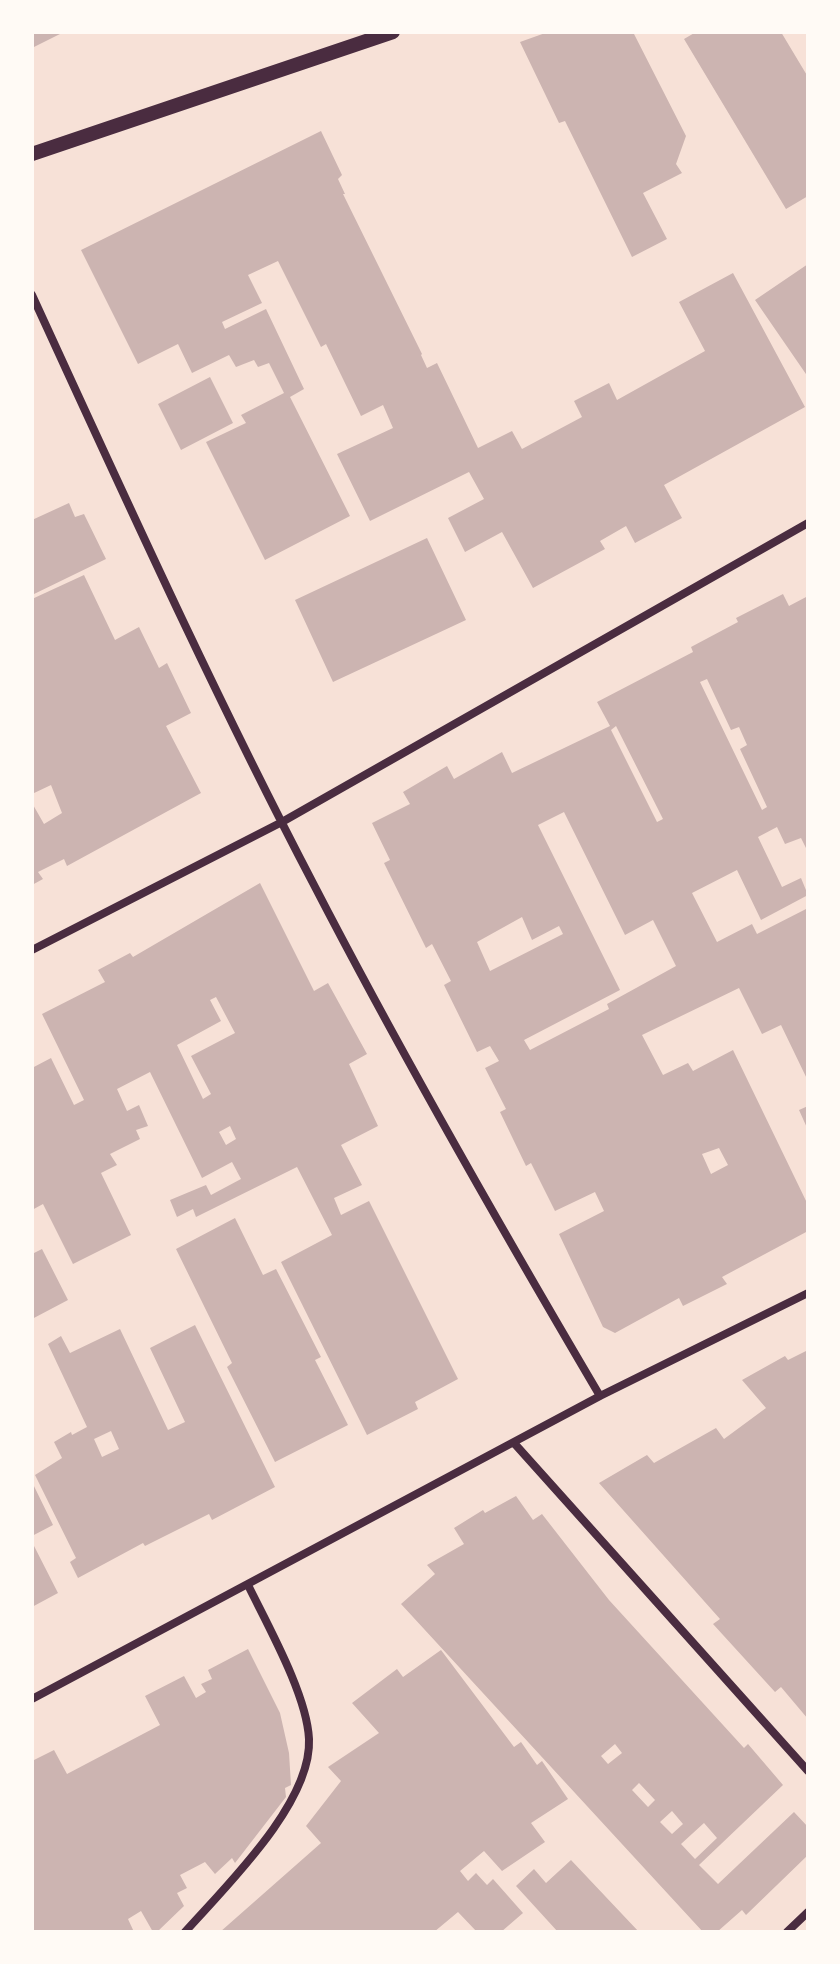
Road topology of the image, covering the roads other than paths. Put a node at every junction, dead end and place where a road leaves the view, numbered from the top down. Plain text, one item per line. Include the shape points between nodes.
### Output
1 (393, 32) edge
2 (32, 154) edge
3 (32, 295) edge
4 (808, 523) edge
5 (282, 822) junction
6 (32, 950) edge
7 (808, 1293) edge
8 (600, 1396) junction
9 (514, 1443) junction
10 (248, 1585) junction
11 (32, 1699) edge
12 (808, 1771) edge
13 (808, 1912) edge
14 (185, 1932) edge
15 (787, 1932) edge

1 - 2 street
3 - 5 street
4 - 5 street
5 - 6 street
5 - 8 street via 466,1166
7 - 8 street
8 - 9 street
9 - 10 street
9 - 12 street
10 - 11 street
10 - 14 street via 302,1709 309,1739 305,1773 277,1825
13 - 15 street

